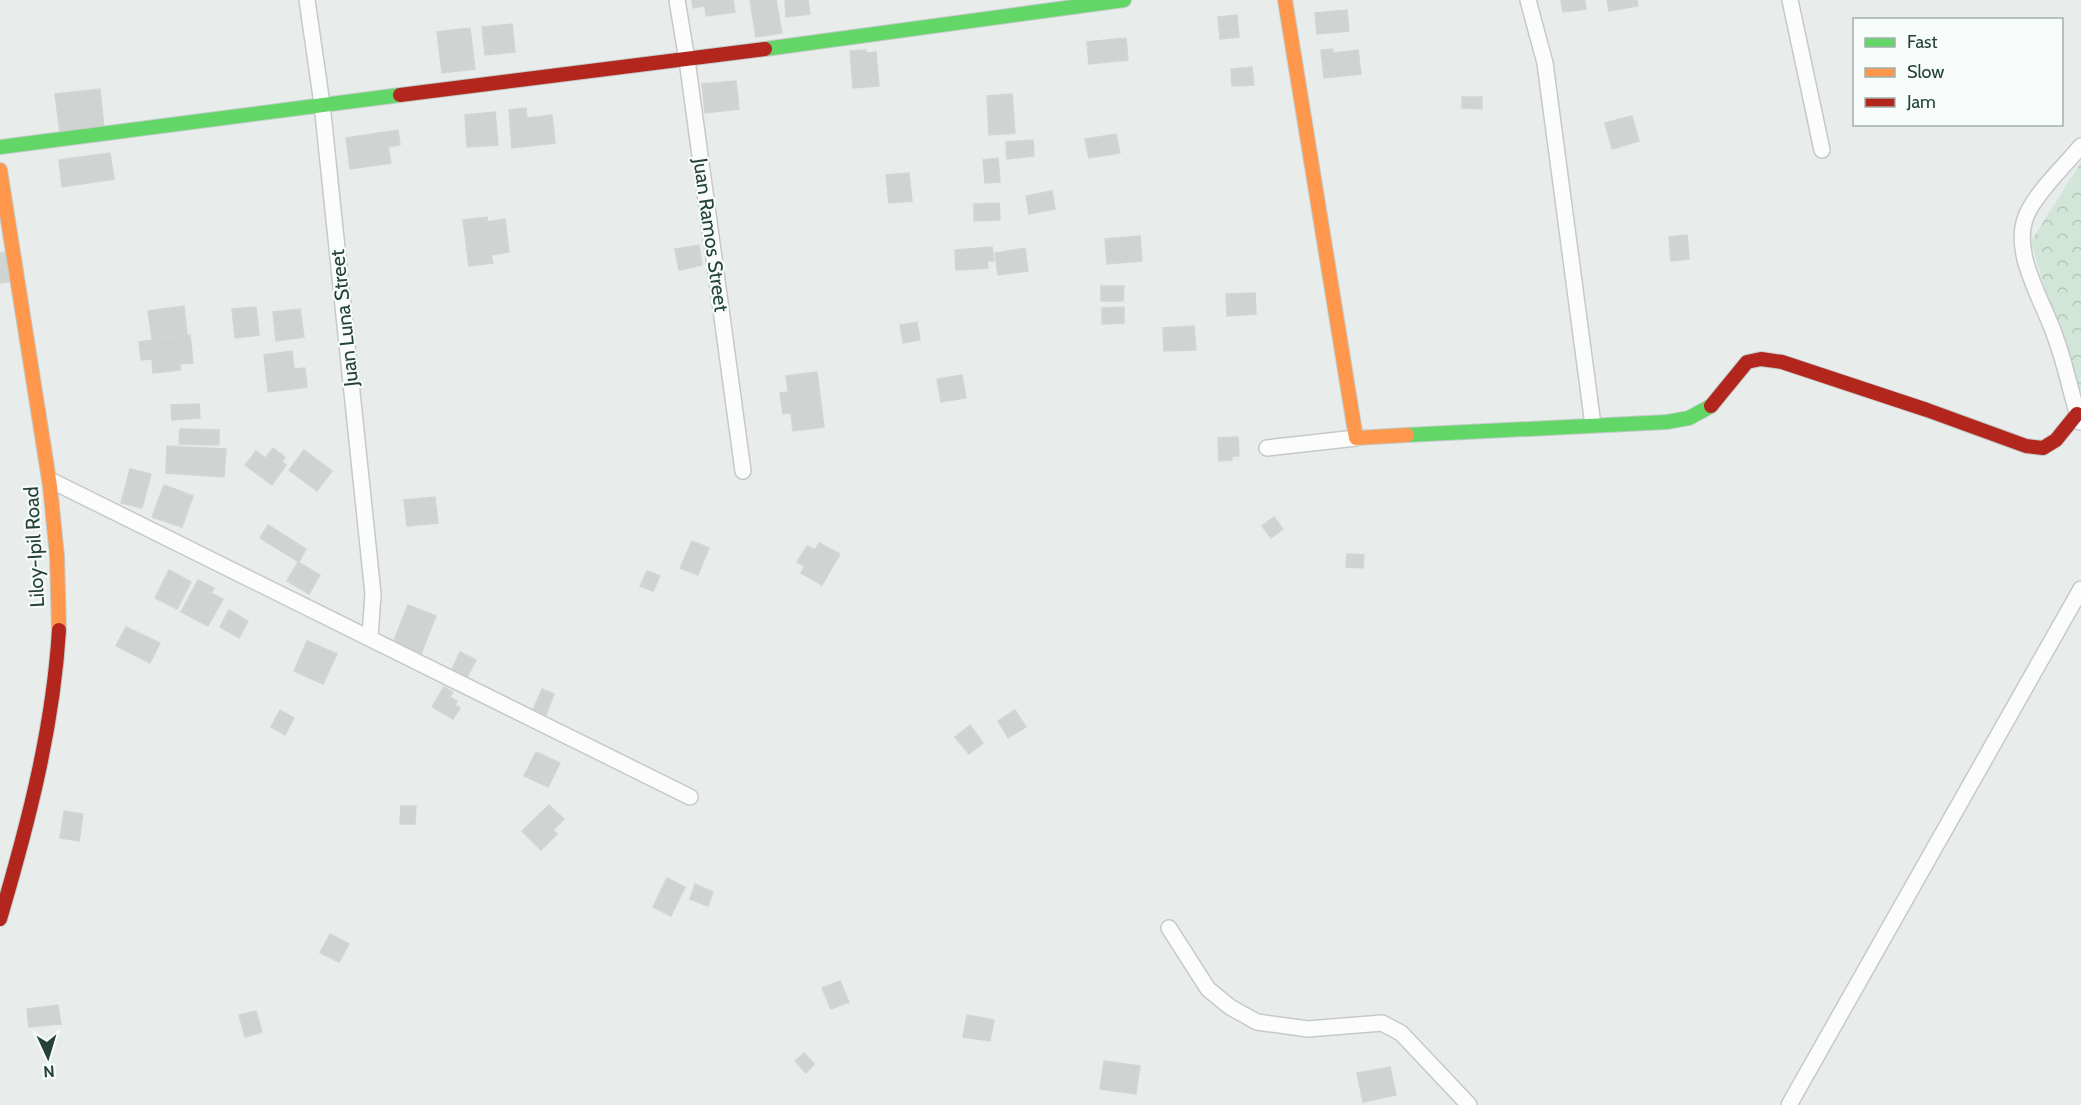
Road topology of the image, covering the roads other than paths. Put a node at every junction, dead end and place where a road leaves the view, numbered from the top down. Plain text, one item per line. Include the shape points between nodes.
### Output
1 (307, 0) edge
2 (677, 0) edge
3 (1124, 0) edge
4 (1285, 0) edge
5 (1528, 0) edge
6 (1790, 0) edge
7 (687, 60) junction
8 (322, 104) junction
9 (2081, 146) edge
10 (0, 147) edge
11 (1822, 150) dead end
12 (0, 170) edge
13 (2079, 419) edge
14 (1593, 425) junction
15 (1356, 438) junction
16 (1267, 448) dead end
17 (743, 471) dead end
18 (50, 480) junction
19 (2081, 589) edge
20 (370, 637) junction
21 (690, 797) dead end
22 (0, 919) edge
23 (1169, 928) dead end
24 (1469, 1105) edge
25 (1789, 1105) edge

1 - 8 street, Juan Luna Street
2 - 7 street, Juan Ramos Street
3 - 7 main road
4 - 15 main road
5 - 14 street via 1545,63
6 - 11 street
7 - 8 main road
7 - 17 street, Juan Ramos Street
8 - 10 main road
8 - 20 street, Juan Luna Street via 373,594
9 - 13 street via 2028,210 2021,235 2026,265 2055,336
12 - 18 main road, Liloy-Ipil Road
13 - 14 main road via 2043,447 2026,446 1782,362 1761,359 1747,362 1709,408 1689,418
14 - 15 main road
15 - 16 street
18 - 20 street
18 - 22 main road, Liloy-Ipil Road via 58,609 56,670 40,770
19 - 25 street
20 - 21 street
23 - 24 street via 1208,989 1230,1007 1257,1022 1308,1029 1382,1023 1401,1033

